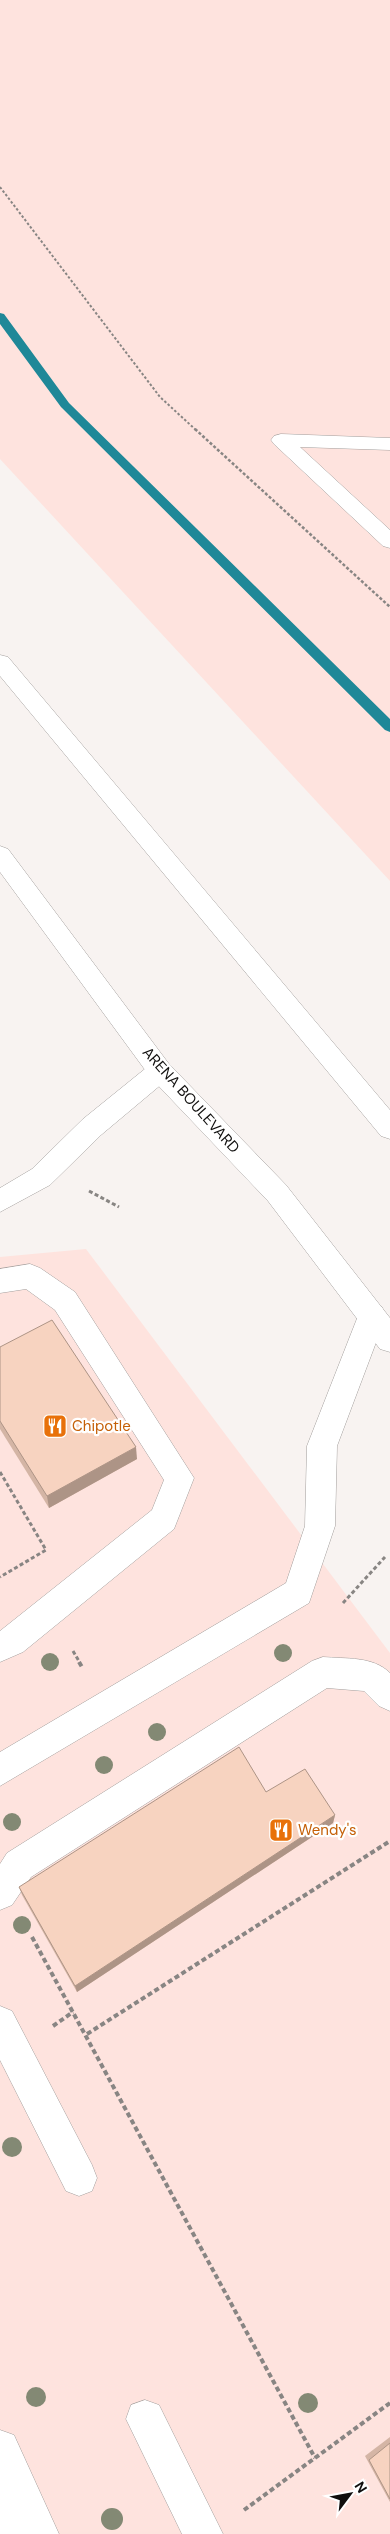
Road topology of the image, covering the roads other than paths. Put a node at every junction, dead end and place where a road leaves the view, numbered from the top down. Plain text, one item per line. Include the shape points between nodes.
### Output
1 (390, 444) edge
2 (390, 541) edge
3 (0, 662) edge
4 (0, 855) edge
5 (160, 1071) junction
6 (390, 1128) edge
7 (0, 1201) edge
8 (0, 1281) edge
9 (372, 1316) junction
10 (390, 1340) edge
11 (0, 1647) edge
12 (390, 1695) edge
13 (0, 1770) edge
14 (0, 1893) edge
15 (0, 2023) edge
16 (79, 2178) dead end
17 (145, 2419) dead end
18 (0, 2449) edge
19 (22, 2519) edge
20 (219, 2525) edge

1 - 2 main road via 281,440
3 - 6 main road
4 - 5 main road, ARENA BOULEVARD
5 - 7 main road via 92,1127 41,1178
5 - 9 main road, ARENA BOULEVARD via 277,1193
8 - 11 main road via 30,1276 65,1301 179,1478 163,1519 12,1641
9 - 10 main road, ARENA BOULEVARD
9 - 13 main road via 322,1446 320,1526 298,1593
12 - 14 main road via 371,1676 324,1672 19,1864
15 - 16 main road
17 - 20 main road
18 - 19 main road

